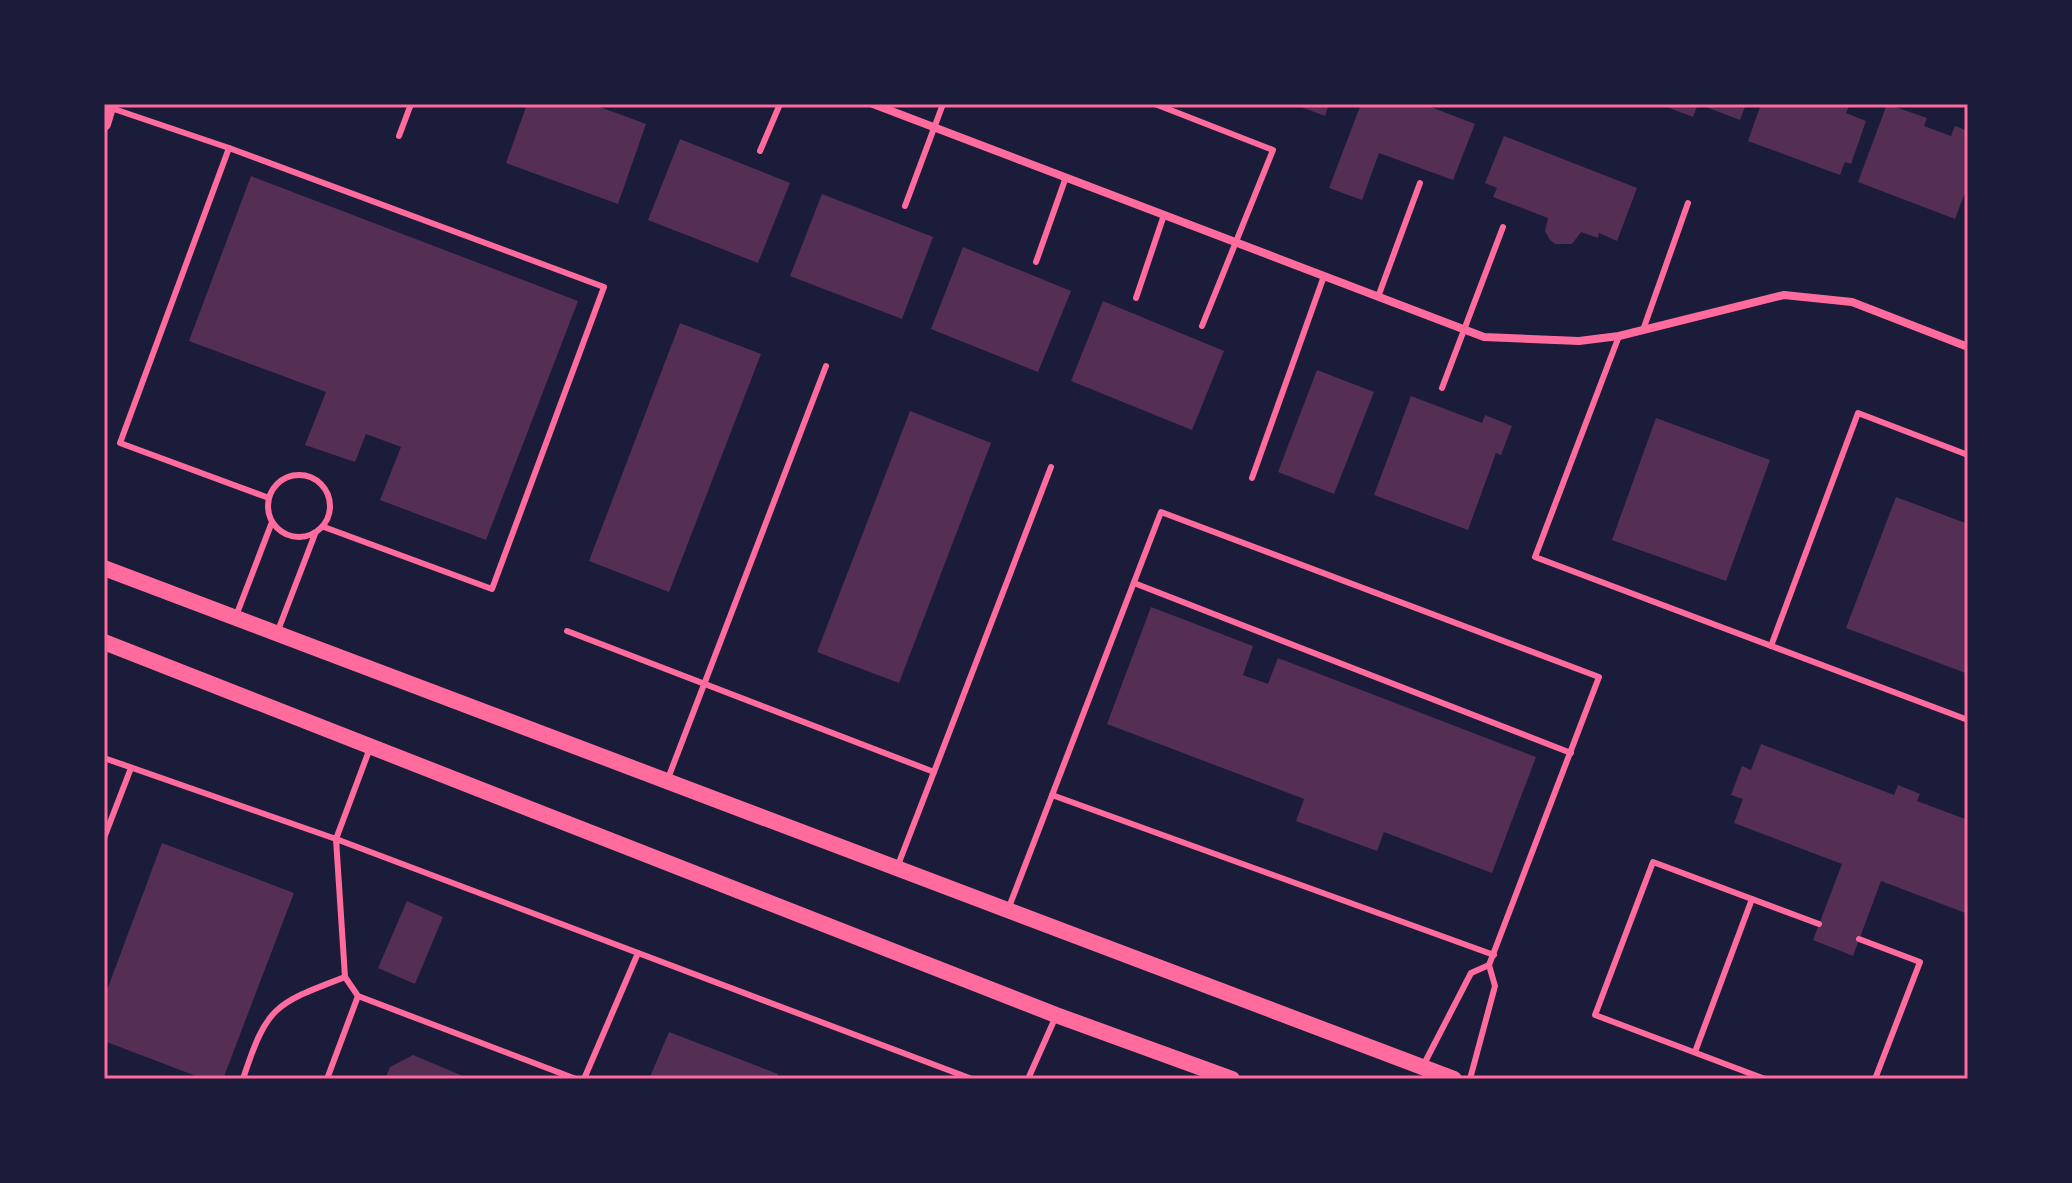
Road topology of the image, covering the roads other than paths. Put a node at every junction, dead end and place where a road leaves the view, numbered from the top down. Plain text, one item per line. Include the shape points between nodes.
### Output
1 (411, 104) edge
2 (780, 104) edge
3 (873, 104) edge
4 (943, 104) edge
5 (1155, 104) edge
6 (110, 106) edge
7 (104, 124) edge
8 (934, 127) junction
9 (399, 136) dead end
10 (229, 148) junction
11 (760, 151) dead end
12 (1066, 177) junction
13 (1420, 183) dead end
14 (1688, 203) dead end
15 (905, 206) dead end
16 (1164, 215) junction
17 (1503, 227) dead end
18 (1236, 242) junction
19 (1036, 262) dead end
20 (1324, 276) junction
21 (1378, 297) junction
22 (1136, 298) dead end
23 (1202, 326) dead end
24 (1465, 329) junction
25 (1643, 330) junction
26 (1619, 336) junction
27 (1968, 347) edge
28 (826, 366) dead end
29 (1442, 388) dead end
30 (1968, 455) edge
31 (1051, 467) dead end
32 (1252, 478) dead end
33 (269, 498) junction
34 (272, 522) junction
35 (324, 527) junction
36 (315, 534) junction
37 (104, 568) edge
38 (1134, 583) junction
39 (235, 617) junction
40 (567, 631) dead end
41 (277, 633) junction
42 (104, 642) edge
43 (1771, 646) junction
44 (704, 683) junction
45 (1968, 720) edge
46 (370, 748) junction
47 (1571, 753) junction
48 (104, 758) edge
49 (131, 768) junction
50 (934, 772) junction
51 (667, 781) junction
52 (1052, 795) junction
53 (104, 838) edge
54 (336, 839) junction
55 (897, 868) junction
56 (1752, 899) junction
57 (1008, 911) junction
58 (1819, 924) dead end
59 (1859, 939) dead end
60 (638, 953) junction
61 (1494, 955) junction
62 (1489, 965) junction
63 (345, 977) junction
64 (358, 996) junction
65 (1056, 1015) junction
66 (1695, 1052) junction
67 (1420, 1072) edge
68 (243, 1079) edge
69 (327, 1079) edge
70 (576, 1079) edge
71 (584, 1079) edge
72 (972, 1079) edge
73 (1028, 1079) edge
74 (1232, 1079) edge
75 (1454, 1079) edge
76 (1470, 1079) edge
77 (1765, 1079) edge
78 (1875, 1079) edge

1 - 9 lane
2 - 11 lane
3 - 8 street
4 - 8 lane
5 - 18 lane via 1273,150
6 - 7 street
6 - 10 lane
8 - 12 street
8 - 15 lane
10 - 33 lane via 120,443
10 - 35 lane via 604,287 492,589
12 - 16 street
12 - 19 lane
13 - 21 lane
14 - 25 lane
16 - 18 street
16 - 22 lane
17 - 24 lane
18 - 20 street
18 - 23 lane
20 - 21 street
20 - 32 lane
21 - 24 street
24 - 26 street via 1484,337
24 - 29 lane
25 - 26 street
25 - 27 street via 1784,295 1852,302
26 - 43 lane via 1535,557
28 - 44 lane
30 - 43 lane via 1858,413
31 - 50 lane
33 - 34 lane
33 - 35 lane via 284,479 309,476 320,482 331,504
34 - 36 lane via 291,536
34 - 39 lane
35 - 36 lane
36 - 41 lane
37 - 39 main road
38 - 47 lane
38 - 47 lane via 1161,512 1599,677
38 - 52 lane
39 - 41 main road
40 - 44 lane
41 - 51 main road
42 - 46 main road
43 - 45 lane
44 - 50 lane
44 - 51 lane
46 - 54 lane
46 - 65 main road
47 - 61 lane
48 - 49 lane
49 - 53 lane
49 - 54 lane
50 - 55 lane
51 - 55 main road
52 - 57 lane
52 - 61 lane
54 - 60 lane
54 - 63 lane
55 - 57 main road
56 - 58 lane
56 - 66 lane
56 - 66 lane via 1653,862 1595,1015
57 - 67 main road
59 - 78 lane via 1920,962
60 - 71 lane
60 - 72 lane
61 - 62 lane
62 - 67 lane via 1471,973
62 - 76 lane via 1495,986
63 - 64 lane
63 - 68 lane via 281,1003 255,1041
64 - 69 lane
64 - 70 lane
65 - 73 lane
65 - 74 main road
66 - 77 lane
67 - 75 main road

